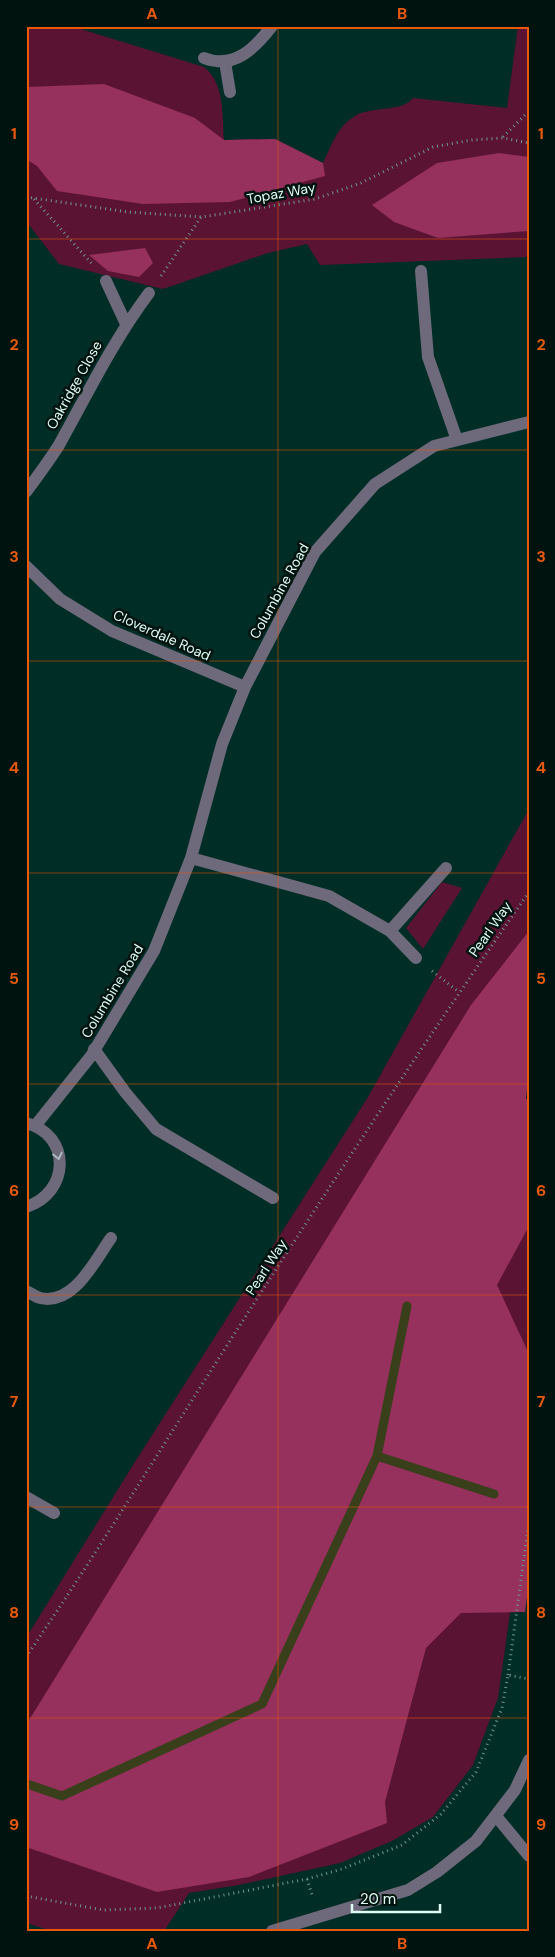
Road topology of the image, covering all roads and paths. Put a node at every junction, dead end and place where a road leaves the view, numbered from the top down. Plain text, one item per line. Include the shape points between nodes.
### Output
1 (272, 26) edge
2 (204, 58) dead end
3 (225, 62) junction
4 (230, 92) dead end
5 (529, 111) edge
6 (503, 138) junction
7 (529, 143) edge
8 (26, 197) edge
9 (34, 198) junction
10 (202, 217) junction
11 (421, 271) dead end
12 (106, 280) joint
13 (149, 293) joint
14 (126, 324) junction
15 (529, 422) edge
16 (457, 440) junction
17 (26, 492) edge
18 (26, 566) edge
19 (245, 687) junction
20 (191, 858) junction
21 (446, 868) dead end
22 (529, 892) edge
23 (390, 931) junction
24 (416, 958) joint
25 (459, 992) junction
26 (94, 1049) junction
27 (31, 1125) edge
28 (273, 1198) dead end
29 (26, 1207) edge
30 (111, 1238) dead end
31 (26, 1291) edge
32 (26, 1497) edge
33 (54, 1513) dead end
34 (529, 1521) edge
35 (26, 1657) edge
36 (508, 1675) junction
37 (529, 1679) edge
38 (529, 1760) edge
39 (496, 1816) junction
40 (529, 1856) edge
41 (26, 1896) edge
42 (272, 1931) edge

1 - 3 street via 245,53
2 - 3 street
3 - 4 street
5 - 6 path
6 - 7 path, Topaz Way
6 - 10 path, Topaz Way via 434,147 361,183 315,199
8 - 9 path, Topaz Way
9 - 10 path, Topaz Way via 128,212
9 - 12 path
10 - 13 path
11 - 16 street via 428,357
12 - 14 street
13 - 14 street, Oakridge Close
14 - 17 street, Oakridge Close via 58,446
15 - 16 street, Columbine Road
16 - 19 street, Columbine Road via 434,446 375,484 315,552
18 - 19 street, Cloverdale Road via 60,599 112,631
19 - 20 street, Columbine Road via 222,744
20 - 23 street via 329,896
20 - 26 street, Columbine Road via 154,951
21 - 23 street
22 - 25 path, Pearl Way
23 - 24 street
24 - 25 path
25 - 35 path, Pearl Way via 200,1387 99,1550
26 - 27 street, Columbine Road
26 - 28 street via 156,1129
27 -> 29 street, Columbine Road via 52,1140 58,1153 59,1170 54,1188 44,1199
30 - 31 street via 81,1280 62,1297 41,1298
32 - 33 street
34 - 36 path
36 - 37 path
36 - 41 path via 502,1708 476,1772 441,1814 402,1844 307,1880 157,1908 103,1910
38 - 39 street via 515,1790
39 - 40 street
39 - 42 street via 476,1841 408,1890

